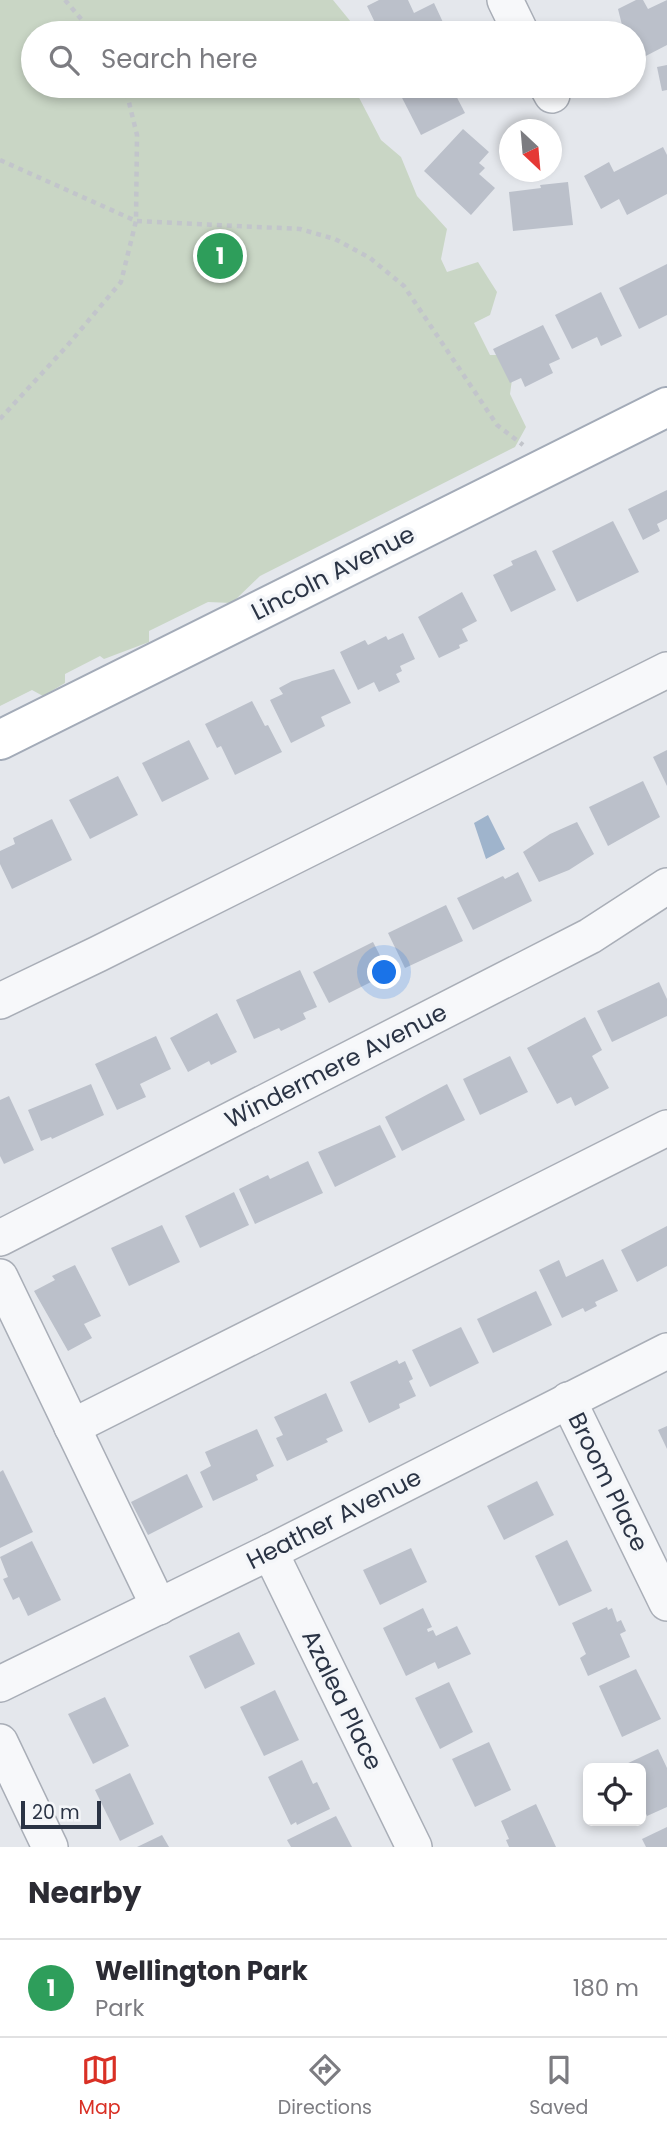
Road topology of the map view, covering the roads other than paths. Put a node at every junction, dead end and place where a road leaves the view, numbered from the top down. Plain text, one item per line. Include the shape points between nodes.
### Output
1 (505, 0) edge
2 (515, 21) edge
3 (667, 407) edge
4 (667, 670) edge
5 (0, 740) edge
6 (667, 886) edge
7 (0, 1000) edge
8 (667, 1128) edge
9 (0, 1238) edge
10 (0, 1277) edge
11 (667, 1351) edge
12 (568, 1400) junction
13 (72, 1427) junction
14 (270, 1552) junction
15 (667, 1603) edge
16 (159, 1607) junction
17 (0, 1684) edge
18 (0, 1742) edge
19 (50, 1847) edge
20 (414, 1847) edge

1 - 2 street
3 - 5 main road, Lincoln Avenue
4 - 7 street
6 - 9 street, Windermere Avenue via 590,936
8 - 13 street
10 - 13 street
11 - 12 street, Heather Avenue
12 - 14 street, Heather Avenue
12 - 15 street, Broom Place
13 - 16 street
14 - 16 street, Heather Avenue
14 - 20 street, Azalea Place
16 - 17 street, Heather Avenue
18 - 19 street

